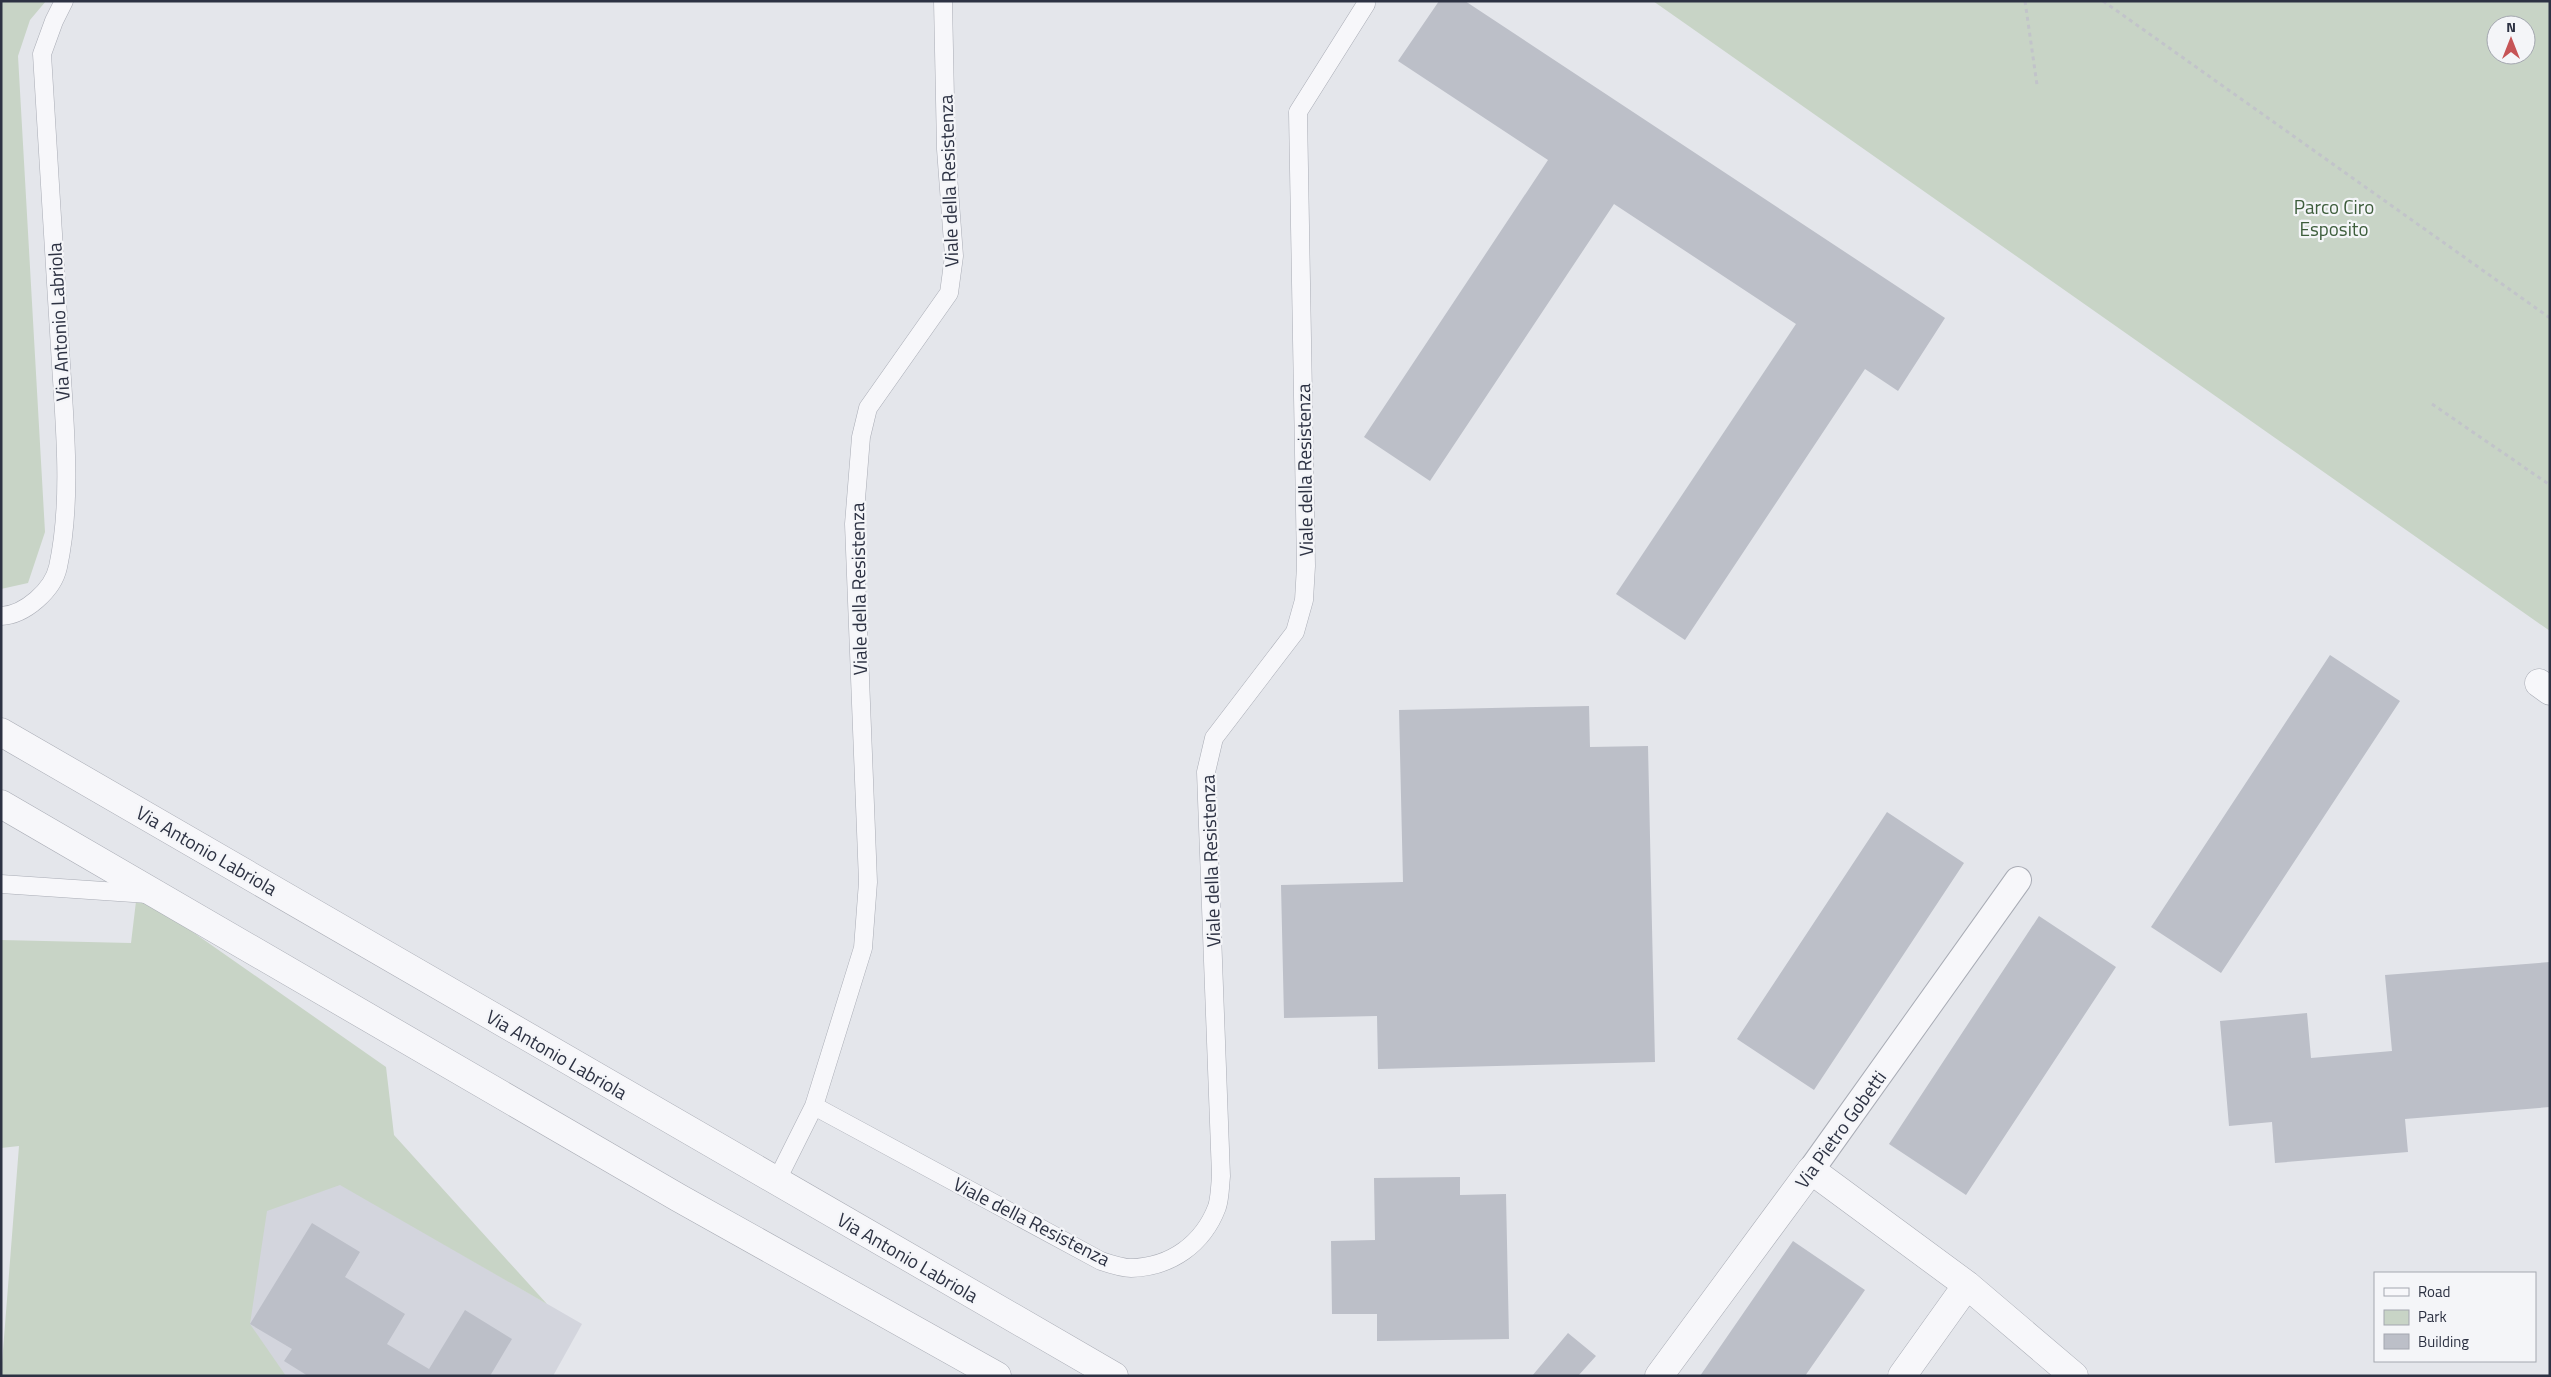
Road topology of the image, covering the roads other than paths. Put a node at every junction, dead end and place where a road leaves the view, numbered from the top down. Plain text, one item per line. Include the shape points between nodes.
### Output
1 (64, 1) edge
2 (943, 1) edge
3 (1365, 2) edge
4 (1, 616) edge
5 (1, 732) edge
6 (1, 804) edge
7 (2018, 880) dead end
8 (1, 884) edge
9 (156, 895) junction
10 (814, 1106) junction
11 (1811, 1170) junction
12 (776, 1182) junction
13 (1967, 1285) junction
14 (997, 1376) edge
15 (1114, 1376) edge
16 (1658, 1376) edge
17 (1902, 1376) edge
18 (2074, 1376) edge

1 - 4 lane, Via Antonio Labriola via 42,54 64,422 65,507 58,569 46,590 28,607
2 - 10 lane, Viale della Resistenza via 946,149 954,256 948,293 868,408 861,437 854,524 868,882 863,948
3 - 10 lane, Viale della Resistenza via 1298,112 1304,600 1295,632 1214,738 1206,772 1221,1176 1218,1206 1205,1231 1184,1252 1158,1265 1129,1268 1101,1261
5 - 12 street, Via Antonio Labriola
6 - 9 street
7 - 11 street, Via Pietro Gobetti
8 - 9 lane
9 - 14 street via 678,1198
10 - 12 lane, Viale della Resistenza
11 - 13 street
11 - 16 street, Via Pietro Gobetti
12 - 15 street, Via Antonio Labriola
13 - 17 street
13 - 18 street

